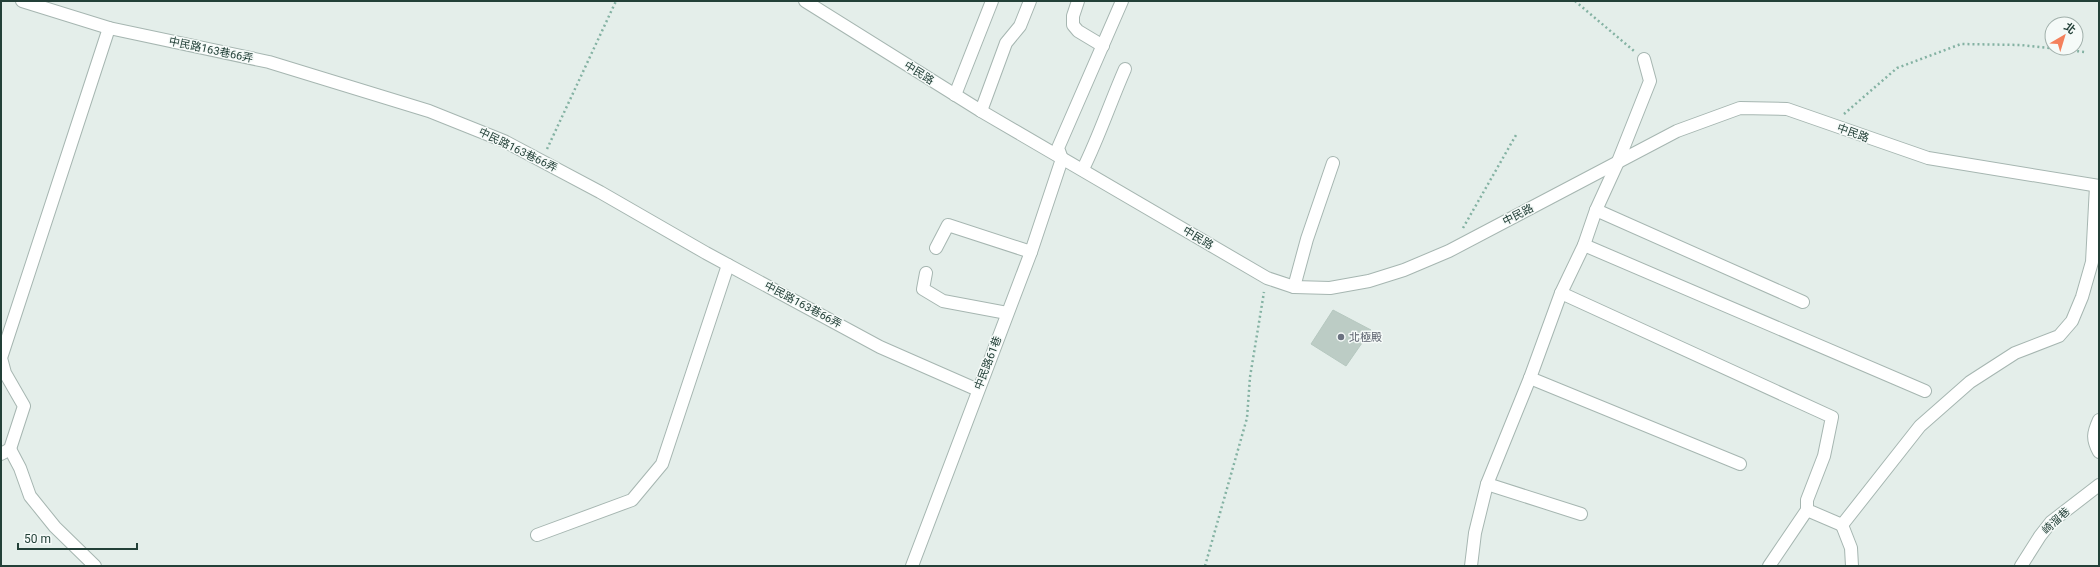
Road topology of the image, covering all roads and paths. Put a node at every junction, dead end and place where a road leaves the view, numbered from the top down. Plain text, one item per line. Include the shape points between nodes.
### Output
1 (22, 1) edge
2 (616, 1) edge
3 (805, 1) edge
4 (992, 1) edge
5 (1030, 1) edge
6 (1078, 1) edge
7 (1122, 1) edge
8 (1575, 1) edge
9 (109, 28) junction
10 (1103, 46) junction
11 (2085, 52) dead end
12 (1644, 59) joint
13 (1125, 70) dead end
14 (955, 95) junction
15 (981, 111) junction
16 (1832, 125) junction
17 (1516, 135) dead end
18 (1062, 159) junction
19 (541, 161) junction
20 (1333, 163) dead end
21 (1617, 164) junction
22 (1083, 169) junction
23 (2097, 186) edge
24 (1596, 210) junction
25 (1461, 230) dead end
26 (1584, 245) junction
27 (936, 248) dead end
28 (1031, 252) junction
29 (728, 264) junction
30 (926, 273) dead end
31 (1267, 278) junction
32 (1294, 287) junction
33 (1561, 293) junction
34 (1803, 302) dead end
35 (1007, 313) junction
36 (1530, 378) junction
37 (978, 390) junction
38 (1925, 391) dead end
39 (2099, 420) edge
40 (6, 452) edge
41 (2099, 452) edge
42 (1740, 464) dead end
43 (1487, 484) junction
44 (2099, 485) edge
45 (1807, 510) junction
46 (1581, 514) dead end
47 (1842, 525) junction
48 (536, 534) dead end
49 (95, 566) edge
50 (912, 566) edge
51 (1205, 566) edge
52 (1471, 566) edge
53 (1769, 566) edge
54 (1852, 566) edge
55 (2021, 566) edge

1 - 9 street, 中民路163巷66弄
2 - 19 path
3 - 14 street, 中民路
4 - 14 street
5 - 15 street via 1020,26 1006,43
6 - 10 street via 1073,24 1078,31
7 - 10 street
8 - 12 path
9 - 19 street, 中民路163巷66弄 via 269,62 429,111 504,141
9 - 40 street via 1,358 5,373 24,406
10 - 18 street via 1058,148
11 - 16 path via 2021,45 1961,44 1897,68
12 - 21 street via 1650,81
13 - 22 street via 1108,107 1097,142
14 - 15 street, 中民路
15 - 18 street, 中民路
16 - 21 street, 中民路 via 1788,109 1740,108 1678,130
16 - 23 street, 中民路 via 1928,158
17 - 25 path
18 - 22 street, 中民路
18 - 28 street, 中民路61巷
19 - 29 street, 中民路163巷66弄
20 - 32 street via 1307,239
21 - 24 street
21 - 32 street, 中民路 via 1449,251 1404,270 1369,281 1330,288
22 - 31 street, 中民路
23 - 47 street via 2092,262 2072,321 2059,336 2015,353 1982,374 1931,416 1920,426
24 - 26 street
24 - 34 street
26 - 33 street
26 - 38 street
27 - 28 street via 948,225
28 - 35 street, 中民路61巷
29 - 37 street, 中民路163巷66弄 via 880,347
29 - 48 street via 662,464 632,500
30 - 35 street via 923,289 943,301
31 - 32 street, 中民路
31 - 51 path via 1250,377 1247,418
33 - 36 street
33 - 45 street via 1832,417 1824,456 1809,494
35 - 37 street, 中民路61巷
36 - 42 street
36 - 43 street
37 - 50 street, 中民路61巷
39 - 41 street via 2093,442
40 - 49 street via 20,468 30,496 55,527
43 - 46 street
43 - 52 street via 1475,532
44 - 55 street, 崎溜巷 via 2051,522
45 - 47 street
45 - 53 street
47 - 54 street via 1851,548

